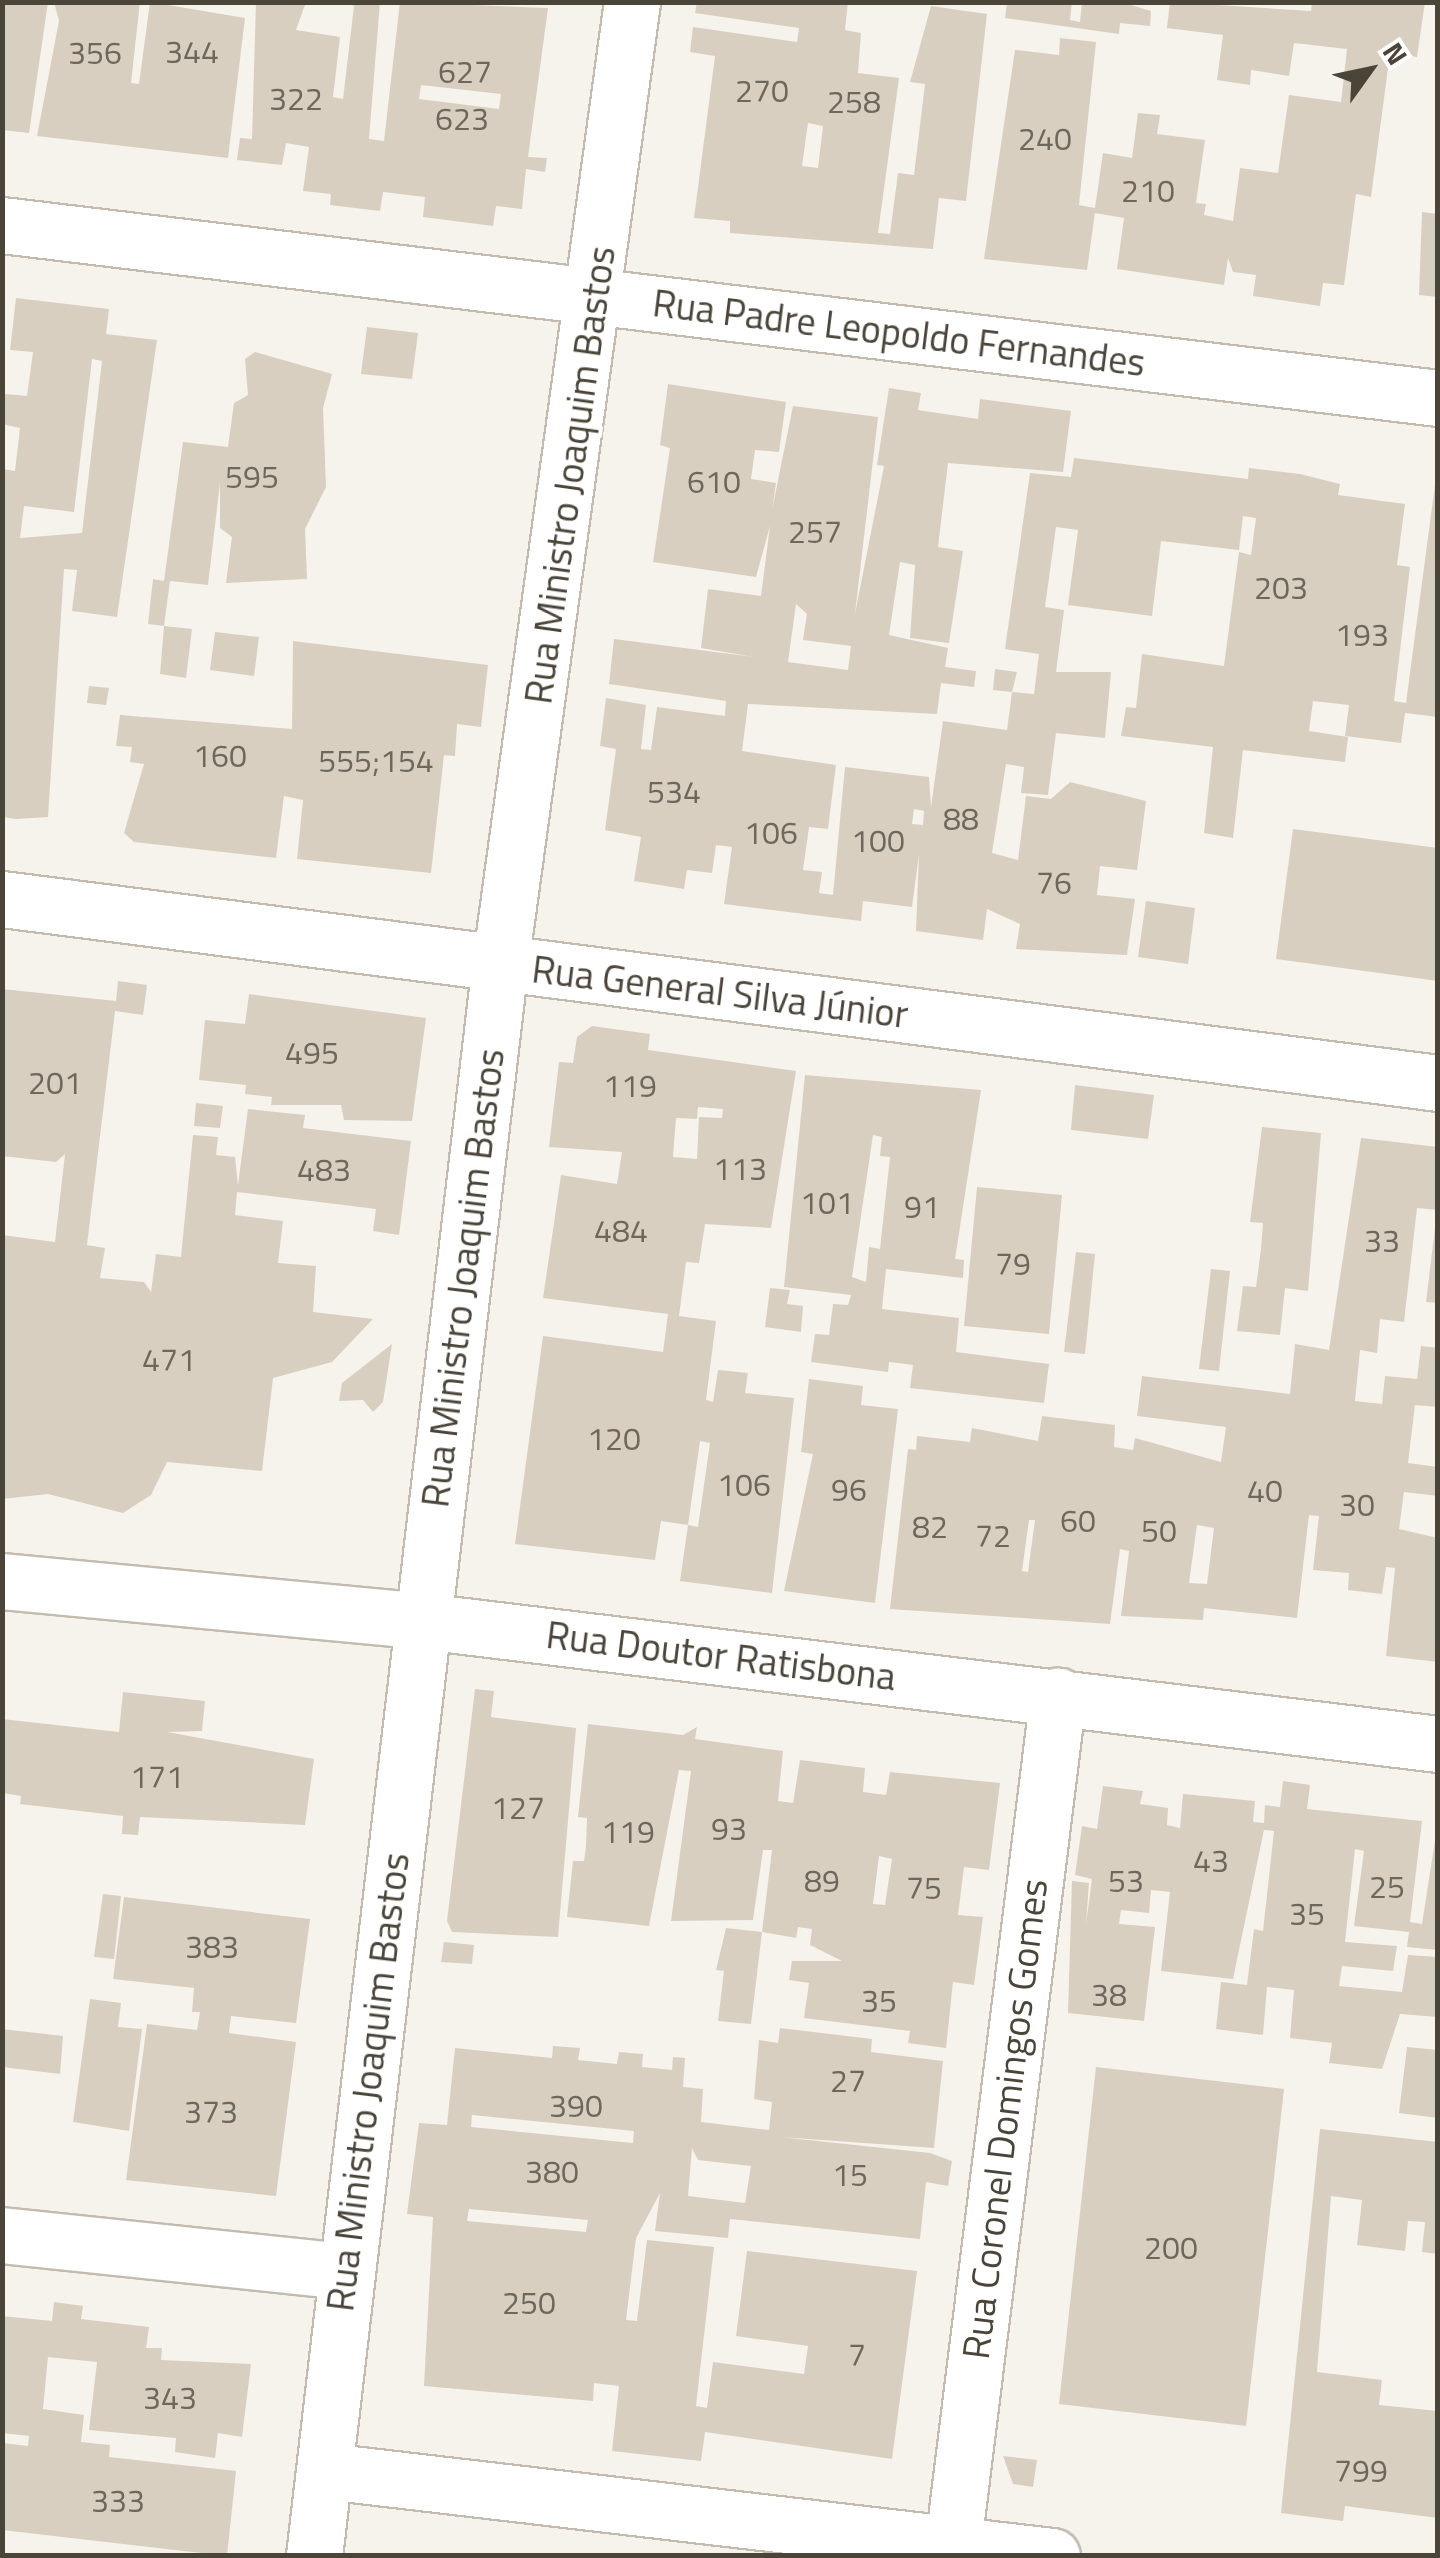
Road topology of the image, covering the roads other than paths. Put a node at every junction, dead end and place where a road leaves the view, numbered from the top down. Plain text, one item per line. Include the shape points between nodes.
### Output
1 (632, 2) edge
2 (2, 225) edge
3 (595, 297) junction
4 (1438, 398) edge
5 (2, 899) edge
6 (500, 964) junction
7 (1438, 1083) edge
8 (2, 1581) edge
9 (423, 1621) junction
10 (1058, 1695) junction
11 (1438, 1744) edge
12 (2, 2235) edge
13 (344, 2271) junction
14 (326, 2471) junction
15 (953, 2544) junction
16 (314, 2556) edge
17 (1052, 2556) edge

1 - 3 street, Rua Ministro Joaquim Bastos
2 - 3 street, Rua Padre Leopoldo Fernandes
3 - 4 street, Rua Padre Leopoldo Fernandes
3 - 6 street, Rua Ministro Joaquim Bastos
5 - 6 street, Rua General Silva Júnior
6 - 7 street, Rua General Silva Júnior
6 - 9 street, Rua Ministro Joaquim Bastos
8 - 9 street, Rua Doutor Ratisbona
9 - 10 street, Rua Doutor Ratisbona
9 - 13 street, Rua Ministro Joaquim Bastos
10 - 11 street, Rua Doutor Ratisbona
10 - 15 street, Rua Coronel Domingos Gomes
12 - 13 street
13 - 14 street, Rua Ministro Joaquim Bastos
14 - 15 street
14 - 16 street, Rua Ministro Joaquim Bastos
15 - 17 street

